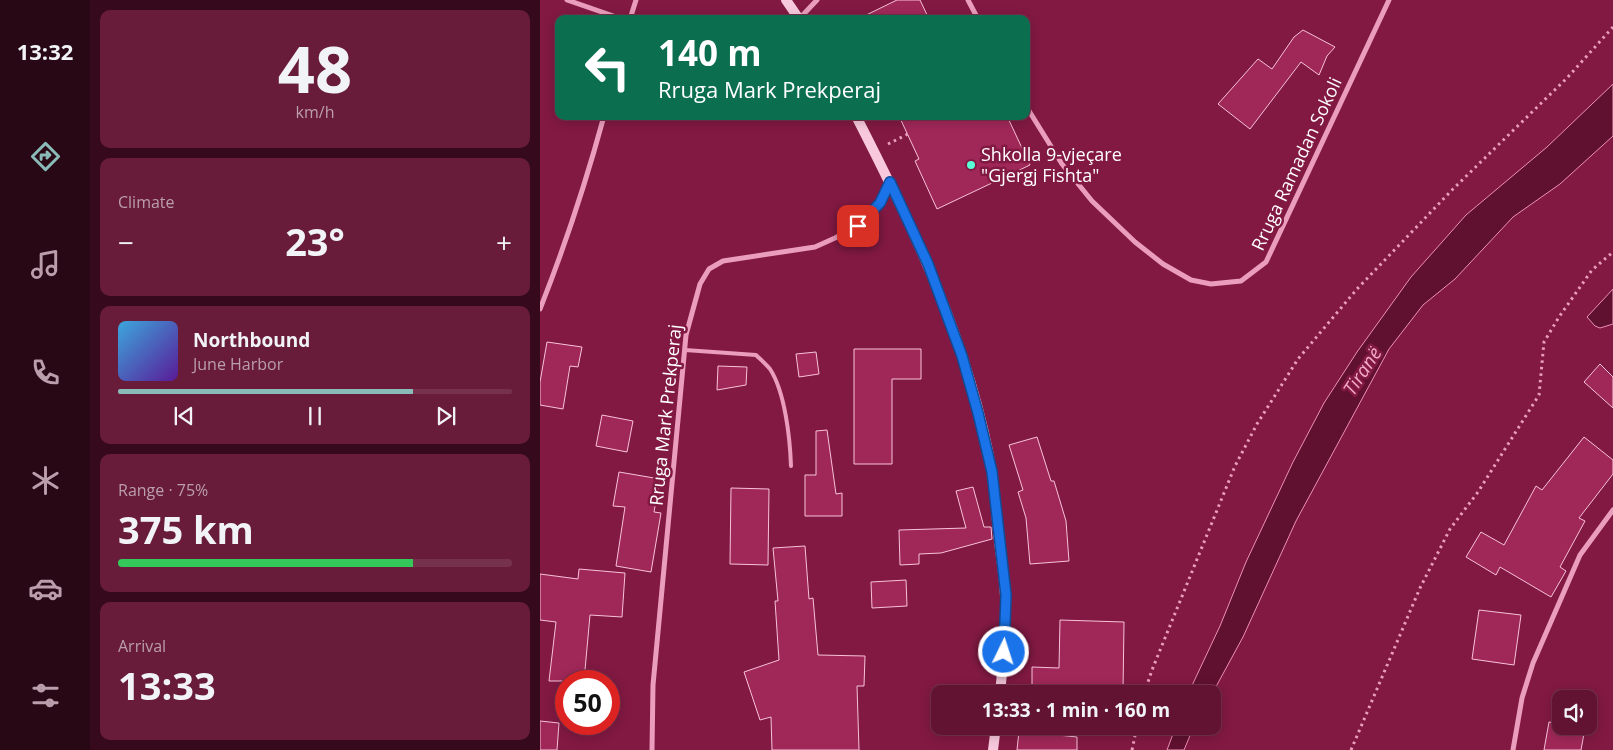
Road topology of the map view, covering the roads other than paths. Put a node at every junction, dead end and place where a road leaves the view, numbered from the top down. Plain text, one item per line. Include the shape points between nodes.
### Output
1 (568, 0) edge
2 (636, 0) edge
3 (786, 0) edge
4 (817, 0) edge
5 (968, 0) edge
6 (1389, 0) edge
7 (611, 15) edge
8 (631, 15) edge
9 (796, 15) edge
10 (803, 15) edge
11 (976, 15) edge
12 (1030, 112) edge
13 (603, 120) edge
14 (858, 120) edge
15 (890, 182) junction
16 (540, 309) edge
17 (685, 350) junction
18 (791, 466) dead end
19 (1613, 510) edge
20 (1001, 685) edge
21 (995, 735) edge
22 (652, 750) edge
23 (993, 750) edge
24 (1513, 750) edge

1 - 7 street
2 - 8 street
3 - 9 main road
4 - 10 street
5 - 11 street
6 - 12 street, Rruga Ramadan Sokoli via 1266,262 1241,281 1210,284 1191,280 1135,242 1092,201 1062,164
13 - 16 street via 584,185
14 - 15 main road
15 - 17 street, Rruga Mark Prekperaj via 880,203 858,226 835,238 815,247 723,261 709,269 700,284
15 - 20 main road via 928,264 962,356 992,472 1006,595
17 - 18 lane via 756,355 769,369 778,386 789,436
17 - 22 street, Rruga Mark Prekperaj via 653,685
19 - 24 street via 1580,556 1533,663 1522,698
21 - 23 main road

